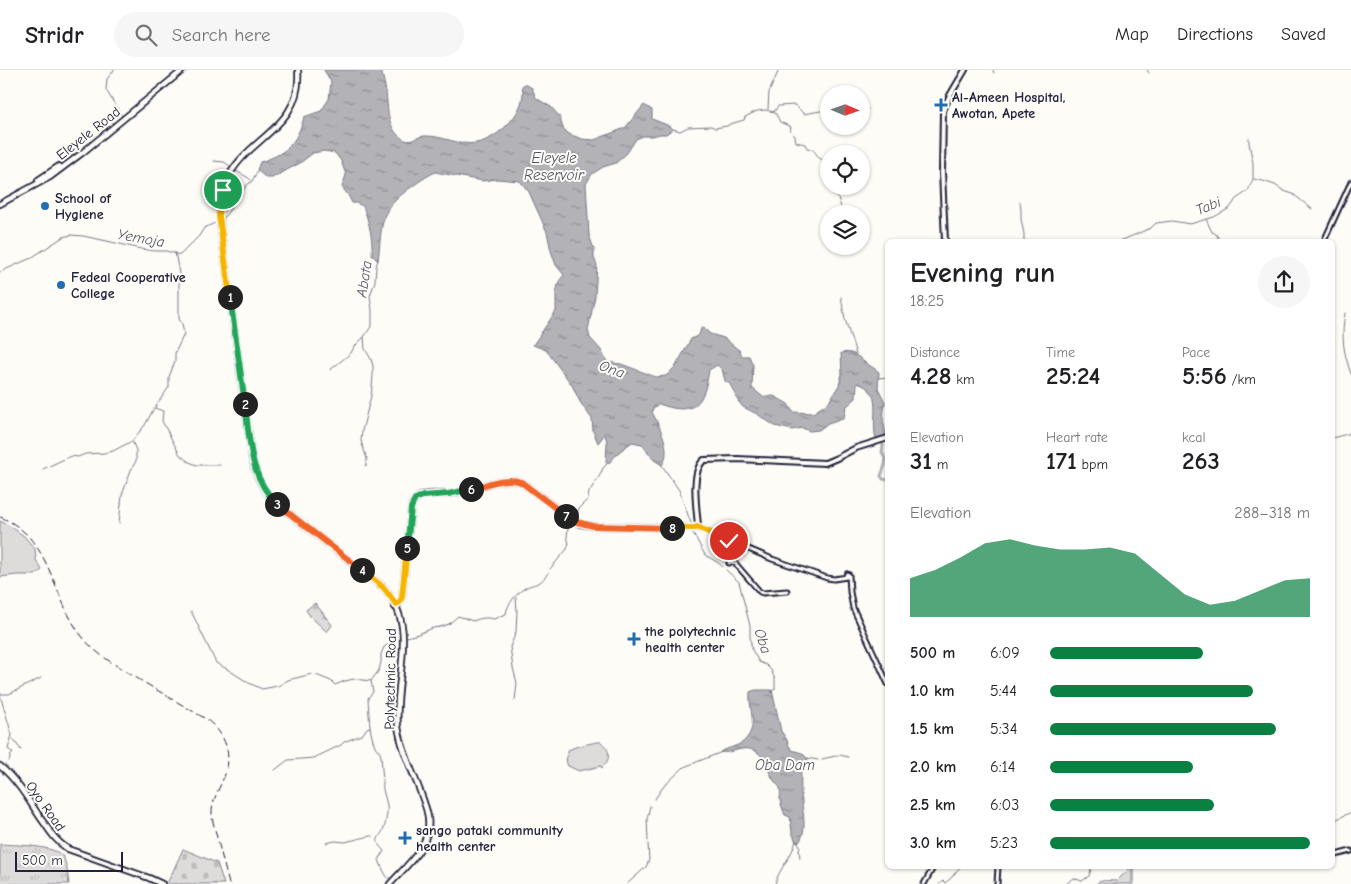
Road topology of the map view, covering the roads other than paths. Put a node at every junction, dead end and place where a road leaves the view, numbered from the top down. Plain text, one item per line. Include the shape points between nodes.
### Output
1 (182, 70) edge
2 (297, 70) edge
3 (965, 70) edge
4 (1351, 182) edge
5 (0, 203) edge
6 (945, 239) edge
7 (1325, 239) edge
8 (885, 438) edge
9 (697, 527) junction
10 (729, 541) junction
11 (787, 591) dead end
12 (396, 605) junction
13 (885, 677) edge
14 (0, 766) edge
15 (0, 770) edge
16 (416, 785) junction
17 (427, 839) junction
18 (1351, 851) edge
19 (1335, 855) edge
20 (104, 864) junction
21 (932, 869) edge
22 (997, 869) edge
23 (156, 884) edge
24 (162, 884) edge
25 (389, 884) edge
26 (924, 884) edge
27 (997, 884) edge

1 - 5 main road, Eleyele Road via 49,175
2 - 12 main road, Polytechnic Road via 289,108 232,167 218,204 222,256 252,463 256,478 269,498 376,584
3 - 6 main road via 942,112
4 - 7 street
8 - 9 main road via 825,463 704,460 699,466 697,481
9 - 10 street
9 - 12 main road via 593,526 574,521 521,482 512,480 455,493 425,495 418,497 411,508 402,593
10 - 11 street via 729,563 735,563 761,593
10 - 13 street via 827,578 847,577 853,608
12 - 16 main road, Polytechnic Road via 402,637 397,727
14 - 20 main road, Oyo Road via 18,785 60,844
15 - 20 main road, Oyo Road via 60,847
16 - 17 main road, Polytechnic Road via 426,818
16 - 17 main road, Polytechnic Road via 427,812
17 - 25 main road, Polytechnic Road
18 - 19 street
20 - 23 main road, Oyo Road
20 - 24 main road, Oyo Road
21 - 26 street
22 - 27 street

